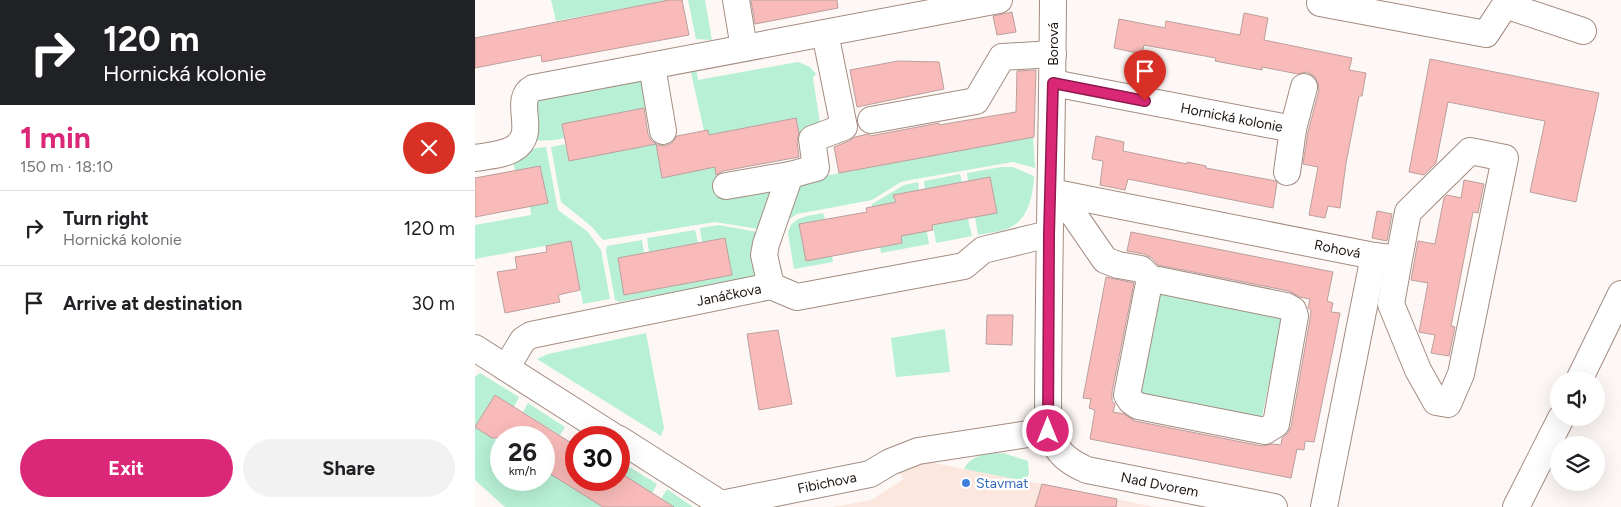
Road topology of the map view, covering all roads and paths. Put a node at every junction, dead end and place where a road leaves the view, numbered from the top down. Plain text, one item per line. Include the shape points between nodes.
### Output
1 (736, 0) edge
2 (999, 0) edge
3 (1053, 0) edge
4 (1320, 3) dead end
5 (1583, 31) dead end
6 (825, 33) junction
7 (744, 48) junction
8 (1053, 54) junction
9 (652, 66) junction
10 (1053, 83) junction
11 (1304, 87) dead end
12 (871, 120) dead end
13 (1293, 130) junction
14 (663, 131) dead end
15 (475, 158) edge
16 (1287, 172) dead end
17 (790, 175) junction
18 (726, 186) dead end
19 (1051, 192) junction
20 (1049, 234) junction
21 (1386, 257) junction
22 (1153, 281) junction
23 (771, 286) junction
24 (1621, 294) edge
25 (475, 348) edge
26 (506, 368) junction
27 (1583, 371) edge
28 (598, 426) edge
29 (1557, 426) edge
30 (1051, 439) junction
31 (630, 446) edge
32 (1274, 507) edge
33 (1325, 507) edge
34 (1517, 507) edge

1 - 7 street
2 - 6 street
3 - 8 street, Borová
4 - 5 street via 1486,34 1505,5
6 - 7 street
6 - 17 street via 844,127 812,139 816,168
7 - 9 street
8 - 10 street, Borová
8 - 12 street via 1002,57 976,101
9 - 14 street
9 - 15 street via 533,88 528,91 524,106 525,135 521,143 508,152
10 - 13 street, Hornická kolonie
10 - 19 street, Borová
11 - 13 street
13 - 16 street
17 - 18 street
17 - 23 street via 765,249
19 - 20 street, Borová
19 - 21 street, Rohová
19 - 22 street via 1074,215 1105,260 1141,270
20 - 23 street, Janáčkova via 983,250 964,266 797,297
20 - 30 street, Borová
21 - 21 street via 1408,212 1470,151 1505,158 1461,374 1448,404 1436,402 1418,370 1391,304
21 - 33 street, Rohová
22 - 22 street via 1293,310 1295,316 1276,424 1265,430 1131,402 1127,395 1148,288
23 - 26 street, Janáčkova via 531,335 523,340
24 - 27 street
25 - 26 street, Fibichova
26 - 28 street, Fibichova
29 - 34 street
30 - 31 street, Fibichova via 918,451 870,474 721,504
30 - 32 street, Nad Dvorem via 1069,461 1087,470

